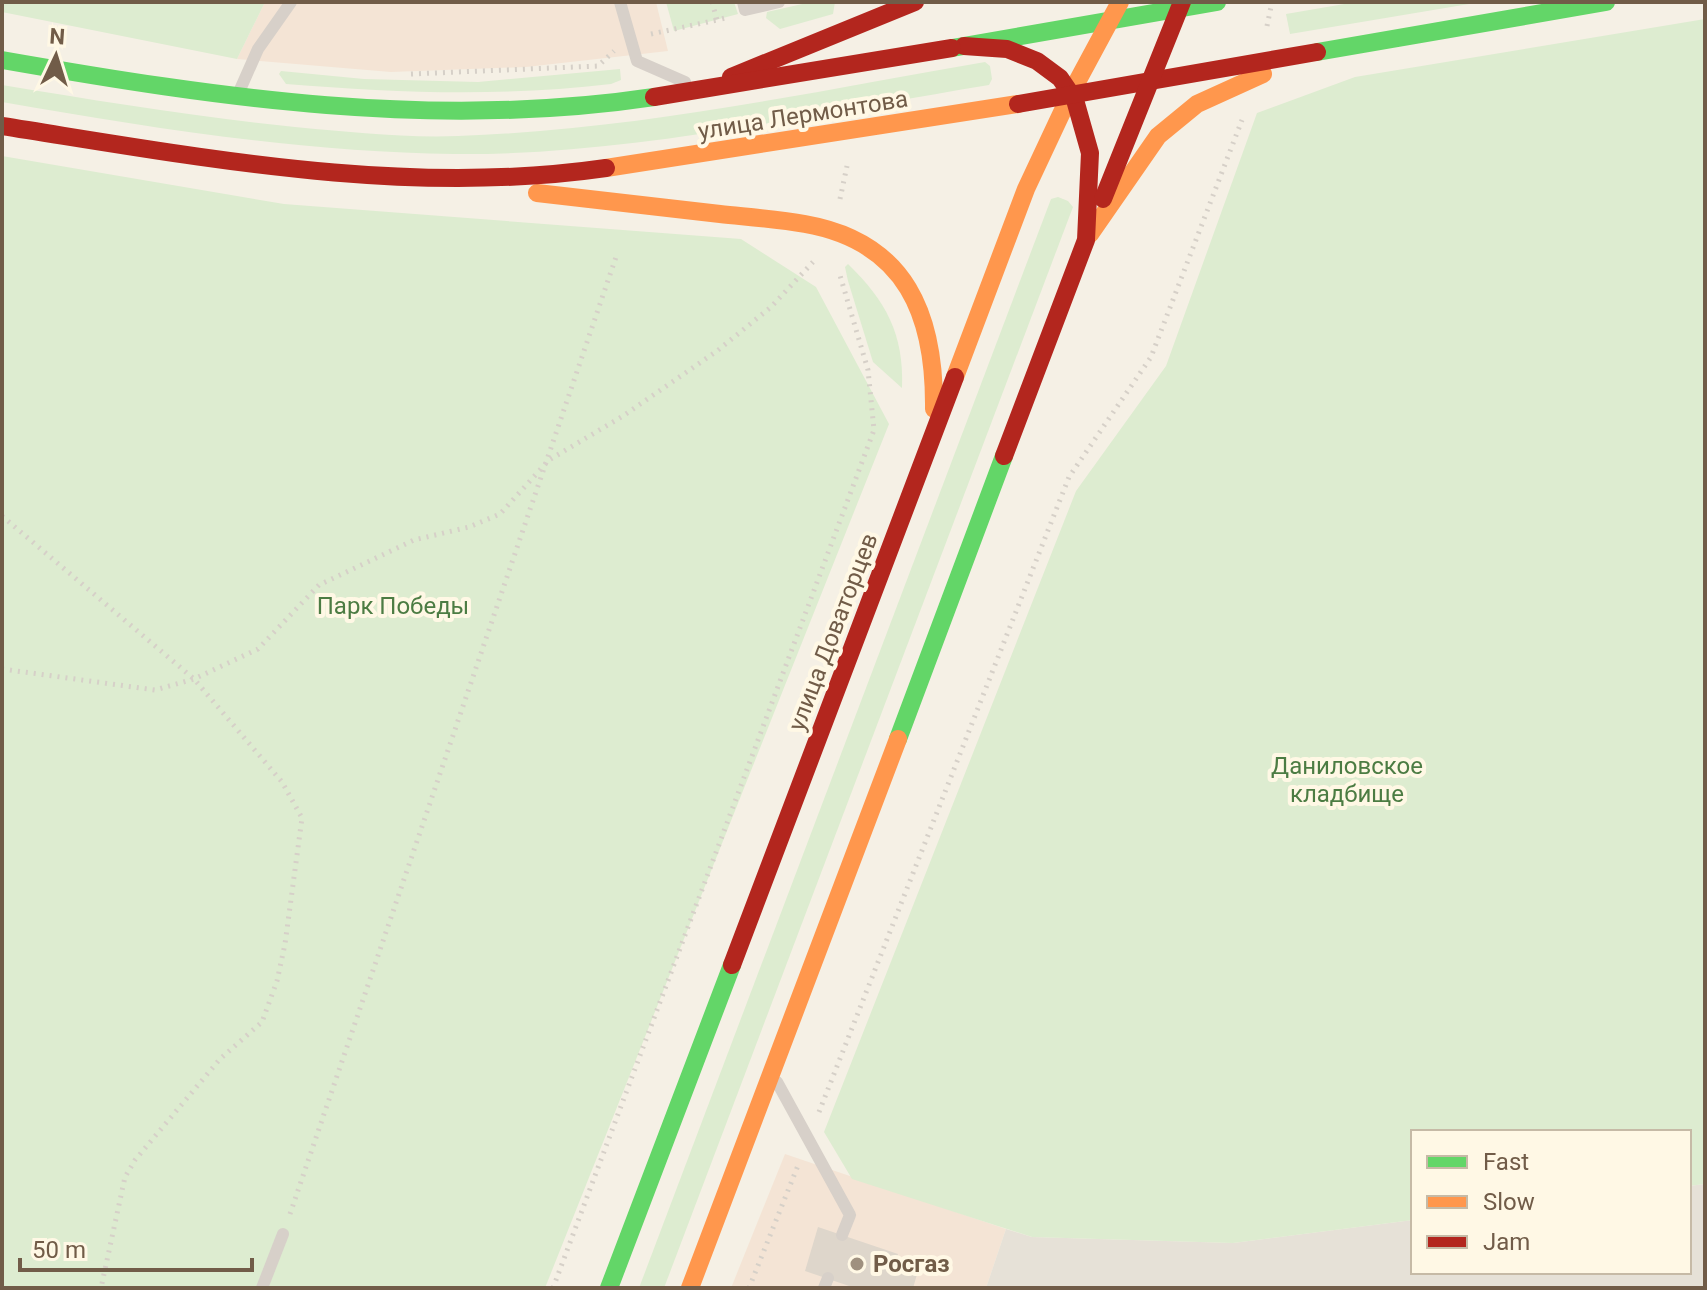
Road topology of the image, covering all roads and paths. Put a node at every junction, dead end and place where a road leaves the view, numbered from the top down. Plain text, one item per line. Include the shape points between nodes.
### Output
1 (291, 2) edge
2 (620, 2) edge
3 (743, 2) edge
4 (779, 2) edge
5 (915, 2) edge
6 (1121, 2) edge
7 (1217, 2) edge
8 (1272, 2) edge
9 (1606, 2) edge
10 (1181, 5) edge
11 (717, 20) dead end
12 (1109, 21) junction
13 (629, 37) junction
14 (964, 46) junction
15 (1348, 46) junction
16 (2, 60) edge
17 (1259, 61) junction
18 (409, 74) dead end
19 (1152, 79) junction
20 (1250, 79) junction
21 (702, 90) junction
22 (1071, 93) junction
23 (237, 97) junction
24 (2, 126) edge
25 (855, 132) junction
26 (348, 173) junction
27 (833, 231) junction
28 (1086, 240) junction
29 (616, 257) dead end
30 (817, 260) dead end
31 (549, 460) junction
32 (923, 461) junction
33 (2, 516) edge
34 (2, 669) edge
35 (194, 679) junction
36 (772, 1072) junction
37 (808, 1139) junction
38 (283, 1234) joint
39 (842, 1235) dead end
40 (101, 1288) edge
41 (262, 1288) edge
42 (553, 1288) edge
43 (609, 1288) edge
44 (690, 1288) edge
45 (749, 1288) edge

1 - 23 lane via 258,49
2 - 13 lane
3 - 4 lane via 745,10
5 - 21 main road, улица Лермонтова
6 - 12 main road, улица Доваторцев
7 - 10 main road, улица Лермонтова
8 - 17 path
9 - 15 main road, улица Лермонтова
10 - 12 main road, улица Лермонтова
10 - 19 main road
11 - 13 path
12 - 14 main road, улица Лермонтова
12 - 22 main road, улица Доваторцев
13 - 18 path via 598,66
13 - 21 lane via 637,61
14 - 21 main road, улица Лермонтова
14 - 22 main road via 1006,49 1042,63
15 - 17 main road, улица Лермонтова
15 - 20 main road
16 - 23 main road, улица Лермонтова
17 - 19 main road, улица Лермонтова
19 - 22 main road, улица Лермонтова
19 - 28 main road
20 - 28 main road via 1197,104 1158,136
20 - 37 path via 1242,119 1151,357 1069,477
21 - 23 main road, улица Лермонтова via 567,108 455,113
22 - 25 main road, улица Лермонтова
22 - 28 main road via 1088,125 1093,159
22 - 32 main road, улица Доваторцев via 1026,189
24 - 26 main road, улица Лермонтова via 221,160
25 - 26 main road, улица Лермонтова via 573,173 456,178
25 - 27 path
26 - 27 main road via 742,214
27 - 32 main road via 887,260 912,288 928,322 935,358 934,407
27 - 42 path via 841,286 868,370 874,430
28 - 36 main road
29 - 31 path
30 - 31 path via 717,351
31 - 35 path via 500,514 414,540 319,585 258,649
31 - 38 path
32 - 43 main road, улица Доваторцев
33 - 35 path
34 - 35 path via 155,690
35 - 40 path via 299,809 302,826 286,933 262,1022 220,1059 125,1177
36 - 37 lane
36 - 44 main road
37 - 39 lane via 850,1215
37 - 45 path
38 - 41 lane

